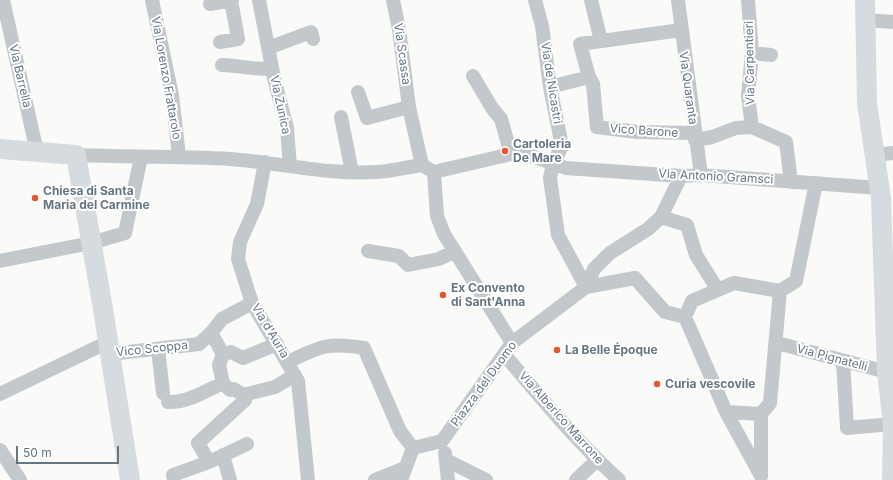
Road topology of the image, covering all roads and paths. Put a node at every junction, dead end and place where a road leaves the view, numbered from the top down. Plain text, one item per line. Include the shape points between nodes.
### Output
1 (3, 0) edge
2 (152, 0) edge
3 (231, 0) edge
4 (259, 0) edge
5 (393, 0) edge
6 (535, 0) edge
7 (591, 0) edge
8 (678, 0) edge
9 (748, 0) edge
10 (866, 0) edge
11 (210, 4) dead end
12 (866, 20) junction
13 (893, 22) edge
14 (681, 30) junction
15 (313, 39) dead end
16 (601, 41) junction
17 (220, 42) dead end
18 (268, 48) junction
19 (752, 53) junction
20 (771, 54) dead end
21 (222, 65) dead end
22 (272, 68) junction
23 (473, 76) dead end
24 (589, 76) junction
25 (550, 87) junction
26 (358, 92) dead end
27 (409, 108) junction
28 (341, 117) dead end
29 (752, 127) junction
30 (695, 137) junction
31 (0, 149) edge
32 (37, 152) junction
33 (511, 154) junction
34 (884, 154) edge
35 (76, 155) junction
36 (179, 156) junction
37 (141, 157) junction
38 (265, 162) junction
39 (553, 164) junction
40 (290, 166) junction
41 (428, 168) junction
42 (352, 172) junction
43 (701, 175) junction
44 (681, 176) junction
45 (791, 182) junction
46 (816, 183) junction
47 (885, 195) edge
48 (662, 217) junction
49 (91, 243) junction
50 (368, 251) dead end
51 (455, 251) junction
52 (0, 261) edge
53 (888, 282) edge
54 (586, 287) junction
55 (718, 290) junction
56 (780, 291) junction
57 (252, 303) junction
58 (685, 317) junction
59 (211, 333) junction
60 (777, 343) junction
61 (277, 344) junction
62 (109, 348) junction
63 (158, 349) junction
64 (508, 349) junction
65 (223, 354) junction
66 (843, 361) junction
67 (288, 362) junction
68 (887, 372) junction
69 (295, 375) junction
70 (223, 383) junction
71 (0, 394) edge
72 (243, 395) junction
73 (726, 412) junction
74 (761, 414) junction
75 (893, 424) edge
76 (442, 441) junction
77 (246, 444) dead end
78 (413, 448) junction
79 (0, 450) edge
80 (223, 455) junction
81 (446, 460) junction
82 (597, 460) junction
83 (209, 462) junction
84 (403, 474) edge
85 (763, 478) edge
86 (20, 480) edge
87 (130, 480) edge
88 (174, 480) edge
89 (230, 480) edge
90 (308, 480) edge
91 (375, 480) edge
92 (448, 480) edge
93 (486, 480) edge
94 (576, 480) edge
95 (619, 480) edge
96 (892, 480) edge

1 - 32 street, Via Barrella
2 - 36 street, Via Lorenzo Frattarolo via 172,95
3 - 11 street
3 - 17 street via 238,38
4 - 18 street, Via Zunica
5 - 27 street, Via Scassa via 400,29
6 - 25 street, Via de Nicastri via 542,26
7 - 16 street
8 - 14 street, Via Quaranta
9 - 19 street, Via Carpentieri
10 - 12 street
12 - 13 street
12 - 34 street via 867,103
14 - 16 street
14 - 30 street, Via Quaranta
15 - 18 street via 310,32
16 - 24 street via 580,44
18 - 22 street, Via Zunica
19 - 20 street
19 - 29 street, Via Carpentieri via 748,96
21 - 22 street, Via Zunica via 260,70
22 - 40 street, Via Zunica via 287,128
23 - 33 street via 501,119
24 - 25 street
24 - 30 street, Vico Barone via 593,84 597,127
25 - 39 street, Via de Nicastri via 562,146
26 - 27 street via 367,118
27 - 41 street, Via Scassa
28 - 42 street
29 - 30 street via 736,128 712,137
29 - 45 street via 786,142
30 - 43 street, Via Quaranta
31 - 32 street
32 - 35 street
33 - 39 street, Via Antonio Gramsci via 535,157
33 - 41 street
34 - 47 street
35 - 37 street
35 - 49 street
36 - 37 street
36 - 38 street
37 - 49 street via 125,233
38 - 40 street
38 - 57 street, Via d'Auria via 257,204 240,242 238,259
39 - 44 street, Via Antonio Gramsci via 566,168
39 - 54 street via 550,178 558,235
40 - 42 street
41 - 42 street
41 - 51 street, Via Scassa via 437,216 444,234
43 - 44 street, Via Antonio Gramsci
43 - 45 street, Via Antonio Gramsci
44 - 48 street
45 - 46 street, Via Antonio Gramsci
46 - 47 street, Via Antonio Gramsci
46 - 56 street via 796,281
47 - 53 street
48 - 54 street via 610,253 594,269
48 - 55 street via 687,225 696,255
49 - 52 street
49 - 62 street
50 - 51 street via 399,256 408,265 439,259
51 - 64 street, Via Alberico Marrone
53 - 68 street
54 - 58 street via 635,278 665,312
54 - 64 street, Piazza del Duomo
55 - 56 street via 734,283
55 - 58 street via 692,301
56 - 60 street
57 - 59 street, Vico Scoppa via 222,319
57 - 61 street, Via d'Auria
58 - 73 street
59 - 63 street, Vico Scoppa via 199,344
59 - 65 street
60 - 66 street, Via Pignatelli
60 - 74 street via 770,403
61 - 65 street via 244,358 231,352
61 - 67 street, Via d'Auria
62 - 63 street, Vico Scoppa
62 - 71 street, Vico Scoppa
62 - 87 street
63 - 70 street via 165,397 174,402 196,396
64 - 76 street, Piazza del Duomo
64 - 82 street, Via Alberico Marrone via 559,419
65 - 70 street via 219,365
66 - 68 street, Via Pignatelli
66 - 75 street via 847,428
67 - 69 street, Via d'Auria
67 - 78 street via 318,347 342,344 364,348 400,431
68 - 75 street
69 - 72 street via 275,387
69 - 90 street, Via d'Auria via 302,412
70 - 72 street via 230,390 234,389
72 - 83 street via 245,400 198,443
73 - 74 street
73 - 85 street
74 - 85 street
75 - 96 street
76 - 78 street
76 - 81 street
77 - 80 street
78 - 84 street
79 - 86 street
80 - 83 street
80 - 89 street
81 - 92 street
81 - 93 street
82 - 94 street
82 - 95 street, Via Alberico Marrone
83 - 88 street via 173,475
84 - 91 street

